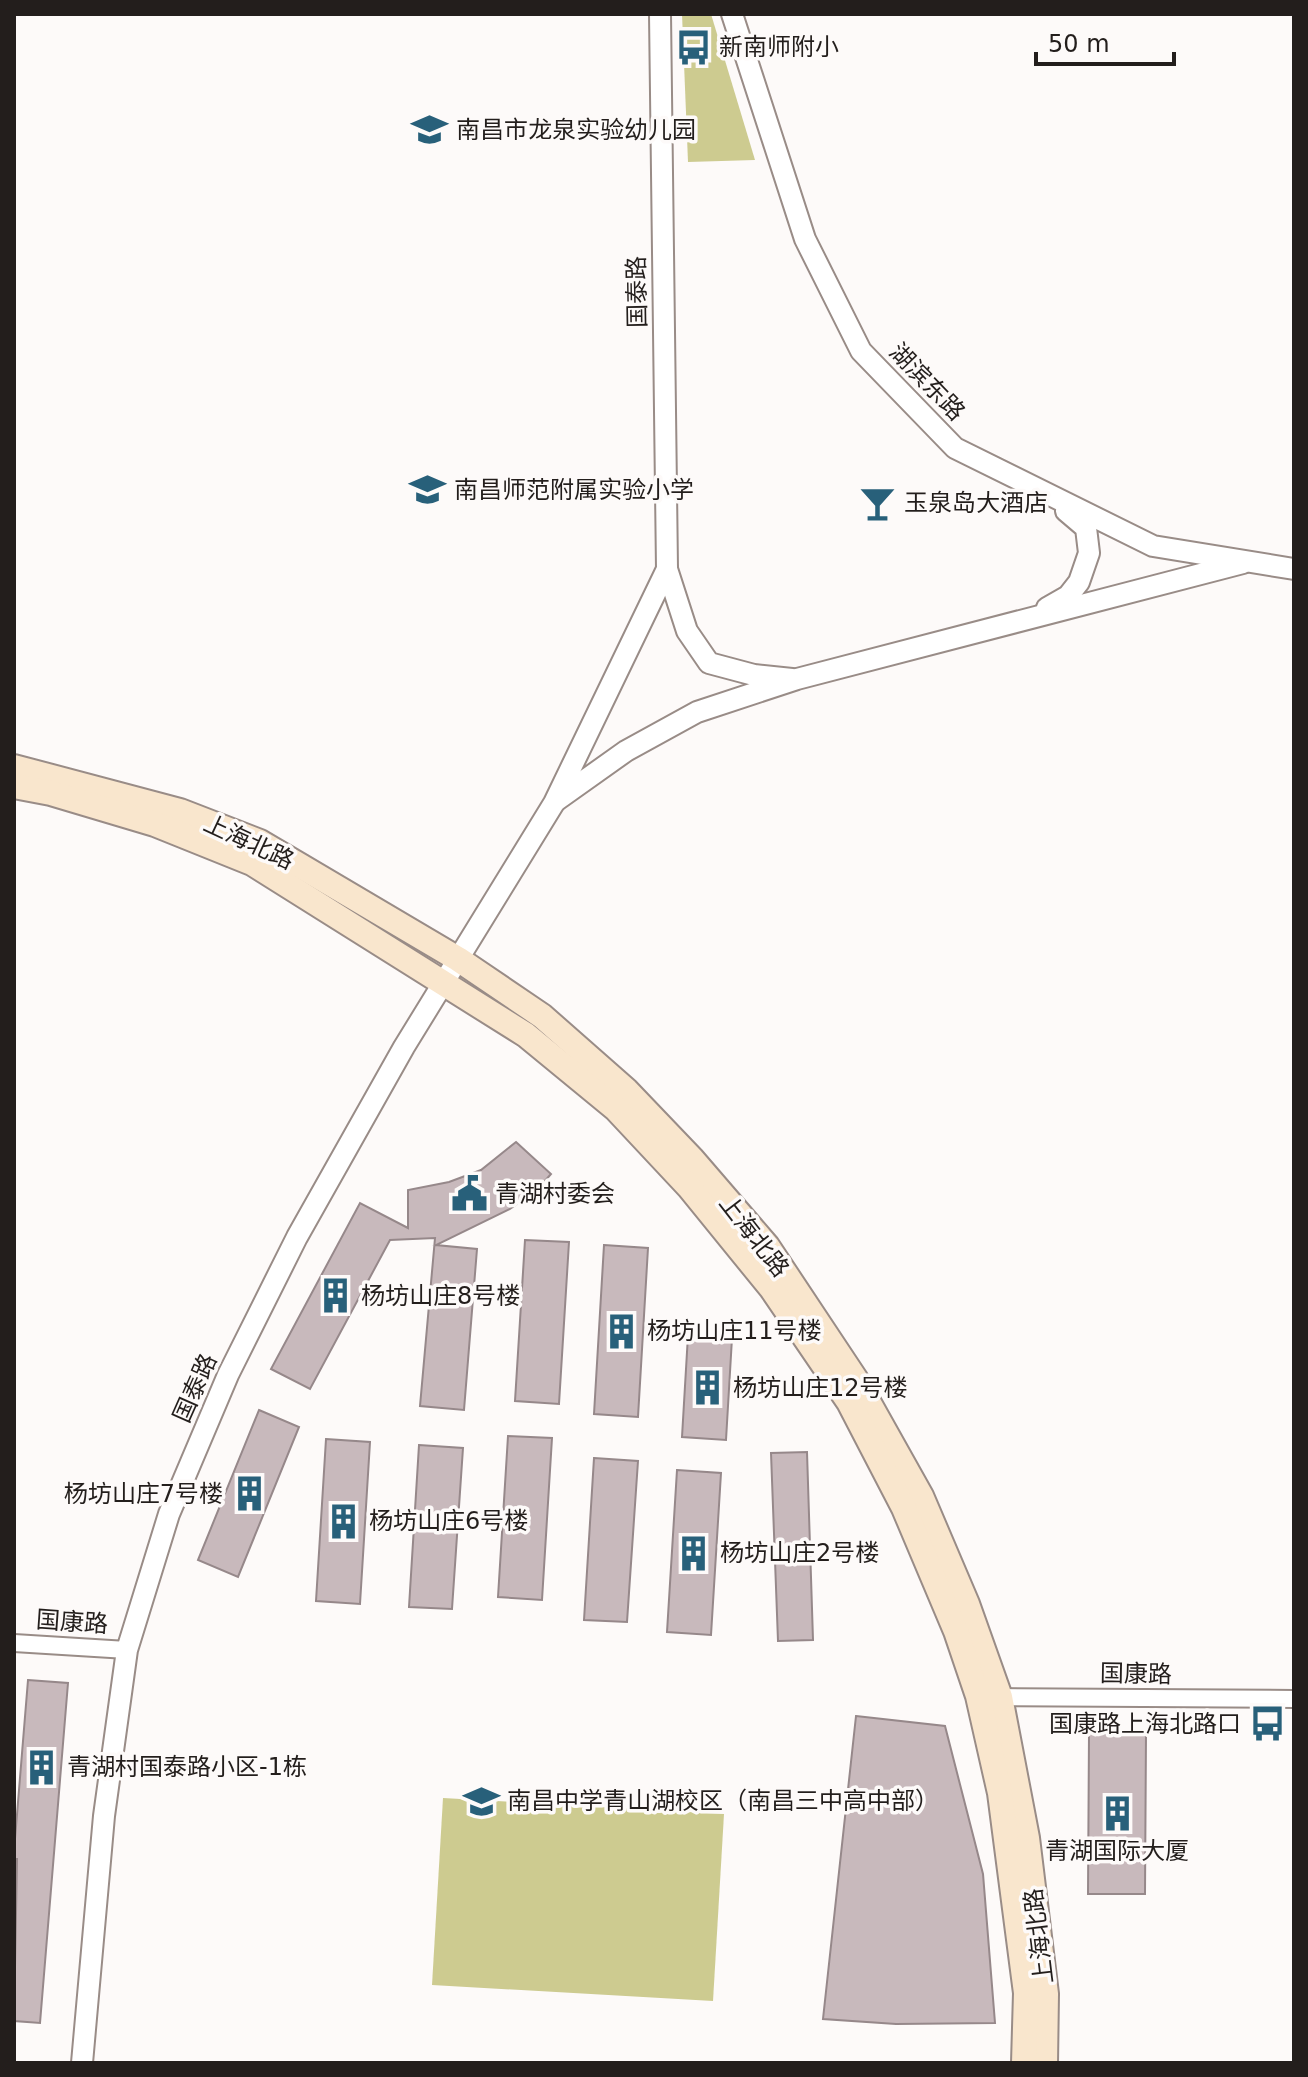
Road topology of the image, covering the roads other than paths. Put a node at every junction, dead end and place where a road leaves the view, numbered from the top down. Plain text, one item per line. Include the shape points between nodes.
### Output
1 (660, 14) edge
2 (732, 14) edge
3 (1028, 484) junction
4 (1250, 562) junction
5 (667, 569) junction
6 (1294, 569) edge
7 (1026, 620) junction
8 (797, 679) junction
9 (14, 767) edge
10 (14, 786) edge
11 (554, 803) junction
12 (458, 959) junction
13 (443, 983) junction
14 (14, 1643) edge
15 (127, 1650) junction
16 (989, 1697) junction
17 (1294, 1699) edge
18 (82, 2063) edge
19 (1024, 2063) edge
20 (1045, 2063) edge

1 - 5 street, 国泰路
2 - 3 street, 湖滨东路 via 805,239 861,351 955,448
3 - 4 street, 湖滨东路 via 1153,546
3 - 7 street via 1086,528 1089,553 1068,596
4 - 6 street, 湖滨东路
4 - 7 street, 国泰路
5 - 8 street, 国泰路 via 687,631 709,663
5 - 11 street, 国泰路
7 - 8 street, 国泰路
8 - 11 street, 国泰路 via 697,712 626,751
9 - 12 main road, 上海北路 via 180,811 260,842
10 - 13 main road, 上海北路 via 155,824 252,863
11 - 12 street, 国泰路
12 - 13 street, 国泰路
12 - 16 main road, 上海北路 via 542,1016 626,1090 767,1246 856,1380 921,1496 967,1604
13 - 15 street, 国泰路 via 297,1237 228,1375 169,1514
13 - 16 main road, 上海北路 via 526,1035 616,1109 689,1187 772,1289 849,1402 904,1508
14 - 15 street, 国康路
15 - 18 street, 国泰路 via 104,1816
16 - 17 street, 国康路
16 - 19 main road, 上海北路 via 1026,1993
16 - 20 main road, 上海北路 via 1029,1854 1046,1994

